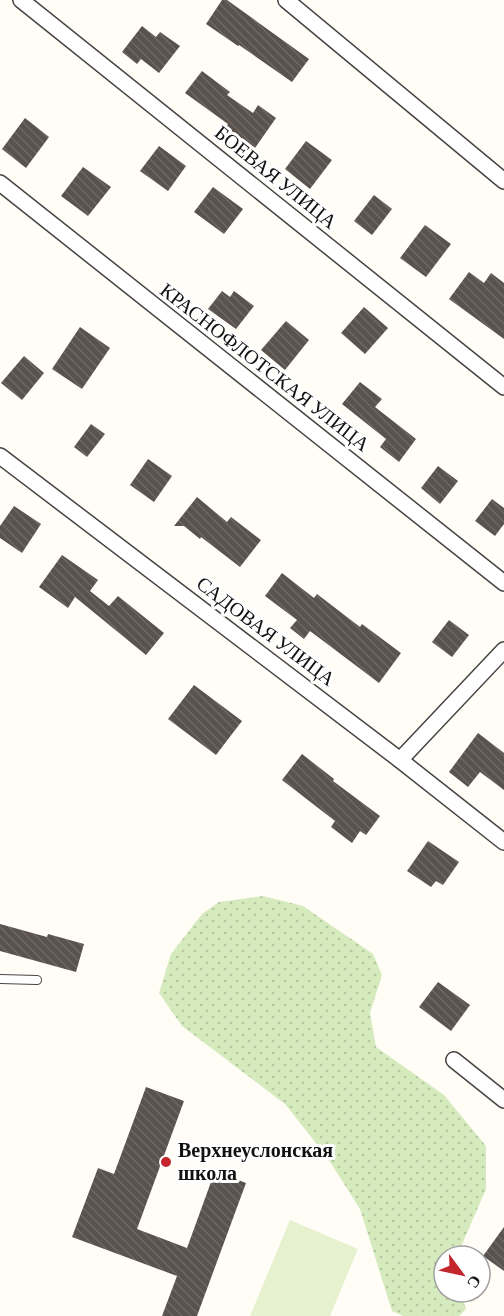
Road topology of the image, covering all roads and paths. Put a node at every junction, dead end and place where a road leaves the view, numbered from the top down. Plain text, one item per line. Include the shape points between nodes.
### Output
1 (21, 0) edge
2 (286, 0) edge
3 (504, 181) edge
4 (0, 183) edge
5 (504, 387) edge
6 (0, 456) edge
7 (504, 583) edge
8 (504, 650) edge
9 (400, 760) junction
10 (504, 842) edge
11 (0, 979) edge
12 (37, 980) dead end
13 (454, 1060) dead end
14 (504, 1100) edge

1 - 5 street, БОЕВАЯ УЛИЦА
2 - 3 street
4 - 7 street, КРАСНОФЛОТСКАЯ УЛИЦА
6 - 9 street, САДОВАЯ УЛИЦА
8 - 9 street
9 - 10 street, САДОВАЯ УЛИЦА
11 - 12 lane
13 - 14 street

